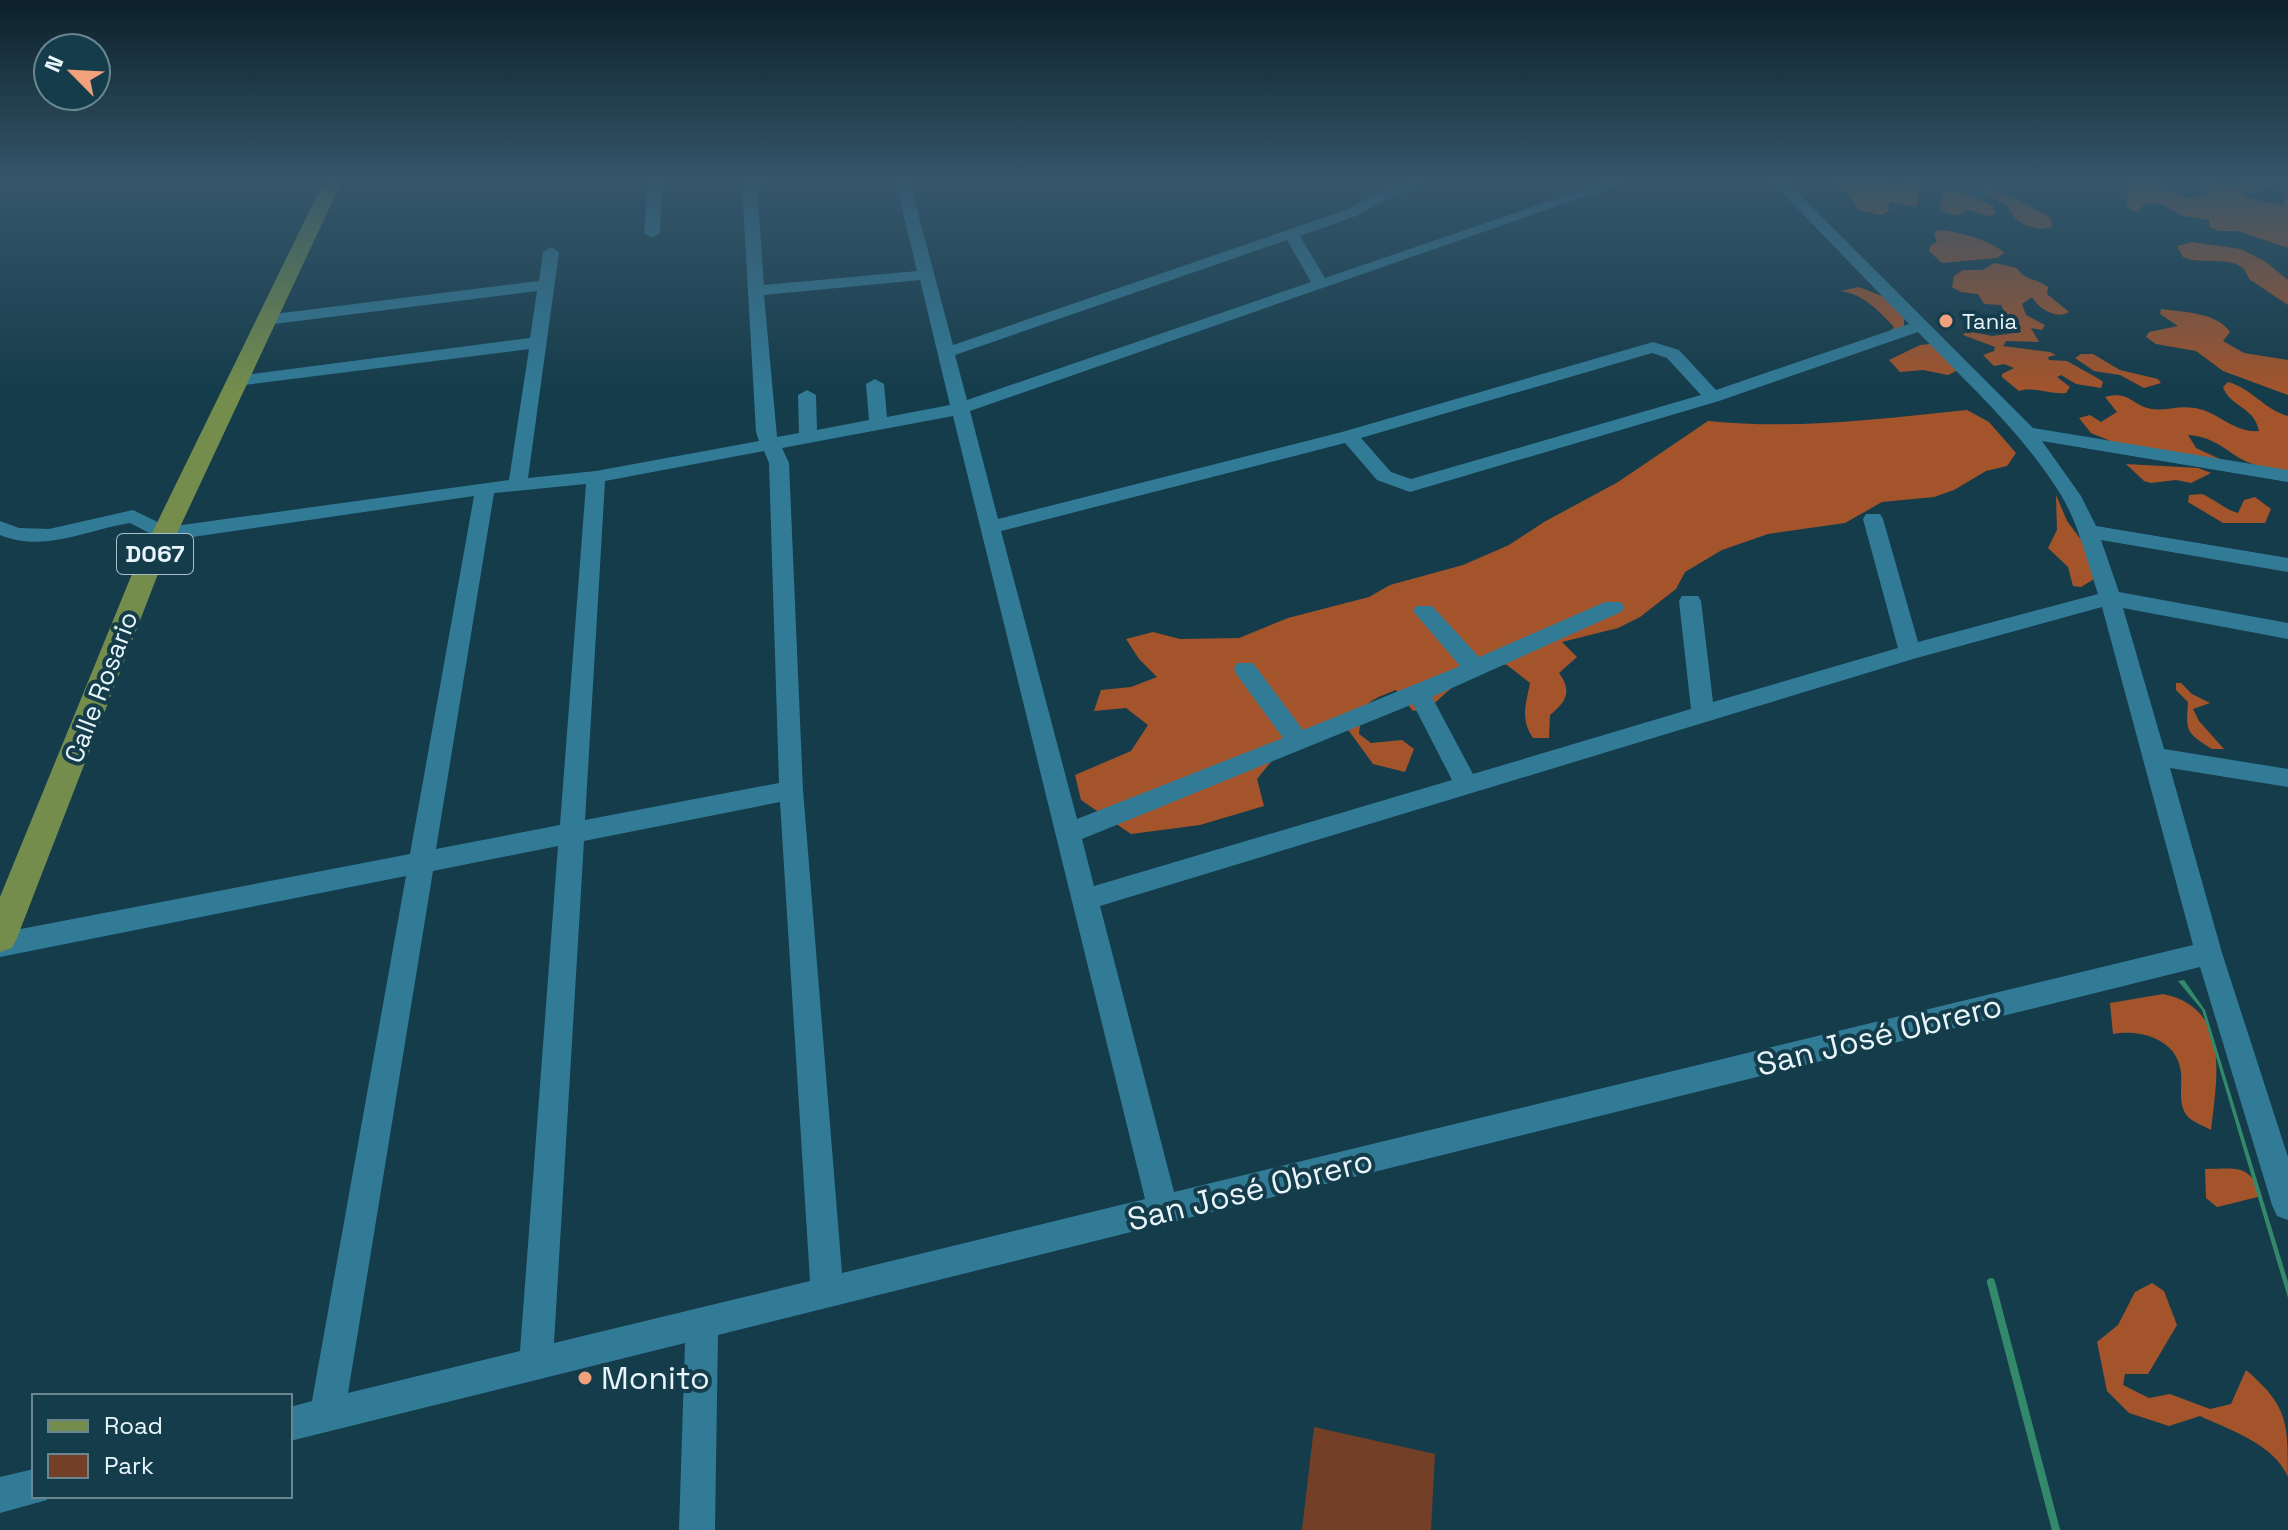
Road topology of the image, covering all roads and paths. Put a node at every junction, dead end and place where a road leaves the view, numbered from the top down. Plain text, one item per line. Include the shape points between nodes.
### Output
1 (300, 250) edge
2 (753, 250) edge
3 (919, 250) edge
4 (1241, 250) edge
5 (1301, 250) edge
6 (1421, 250) edge
7 (1845, 250) edge
8 (551, 252) dead end
9 (925, 275) junction
10 (545, 285) junction
11 (1321, 285) junction
12 (755, 291) junction
13 (266, 320) junction
14 (1919, 326) junction
15 (539, 342) junction
16 (945, 353) junction
17 (237, 381) junction
18 (875, 384) dead end
19 (807, 395) dead end
20 (1713, 397) junction
21 (959, 409) junction
22 (878, 423) junction
23 (2027, 433) junction
24 (808, 435) junction
25 (1349, 436) junction
26 (771, 445) junction
27 (2288, 476) edge
28 (596, 477) junction
29 (518, 483) junction
30 (485, 488) junction
31 (1873, 519) dead end
32 (0, 528) edge
33 (989, 528) junction
34 (2088, 531) junction
35 (165, 534) junction
36 (2288, 565) edge
37 (2110, 598) junction
38 (1690, 601) dead end
39 (1613, 607) dead end
40 (1424, 611) dead end
41 (2288, 631) edge
42 (1910, 652) junction
43 (1475, 668) junction
44 (1245, 669) dead end
45 (1419, 693) junction
46 (1703, 714) junction
47 (1298, 740) junction
48 (2156, 757) junction
49 (2288, 778) edge
50 (1467, 785) junction
51 (791, 790) junction
52 (572, 832) junction
53 (1067, 834) junction
54 (421, 862) junction
55 (1084, 900) junction
56 (0, 938) edge
57 (0, 945) edge
58 (2209, 953) junction
59 (2288, 1205) edge
60 (1164, 1212) junction
61 (827, 1293) junction
62 (702, 1324) junction
63 (536, 1364) junction
64 (327, 1415) junction
65 (292, 1424) edge
66 (32, 1487) edge
67 (0, 1495) edge
68 (697, 1530) edge

1 - 13 main road, Calle Rosario / D067
2 - 12 street
3 - 9 street
4 - 16 street
5 - 11 street
6 - 11 street
7 - 14 street
8 - 10 street
9 - 12 street
9 - 16 street
10 - 13 street
10 - 15 street
11 - 21 street
12 - 26 street via 765,432
13 - 17 main road, Calle Rosario / D067
14 - 20 street
14 - 23 street
15 - 17 street
15 - 29 street
16 - 21 street
17 - 35 main road, Calle Rosario / D067
18 - 22 street
19 - 24 street
20 - 25 street via 1673,354 1653,347
20 - 25 street via 1410,486 1384,476
21 - 22 street
21 - 33 street
22 - 24 street
23 - 27 street
23 - 34 street via 2071,496
24 - 26 street
25 - 33 street
26 - 28 street
26 - 51 street via 779,463
28 - 29 street
28 - 52 street
29 - 30 street
30 - 35 street
30 - 54 street
31 - 42 street
32 - 35 street via 30,535 65,533 133,516
33 - 53 street
34 - 36 street
34 - 37 street
35 - 56 main road, Calle Rosario / D067
37 - 41 street
37 - 42 street
37 - 48 street
38 - 46 street
39 - 43 street
40 - 43 street
42 - 46 street
43 - 45 street
44 - 47 street
45 - 47 street
45 - 50 street
46 - 50 street
47 - 53 street
48 - 49 street
48 - 58 street
50 - 55 street
51 - 52 street
51 - 61 street
52 - 54 street
52 - 63 street
53 - 55 street
54 - 57 street
54 - 64 street
55 - 60 street
58 - 59 street
58 - 60 street, San José Obrero
60 - 61 street, San José Obrero
61 - 62 street, San José Obrero
62 - 63 street, San José Obrero
62 - 68 street
63 - 64 street, San José Obrero
64 - 65 street, San José Obrero
66 - 67 street

